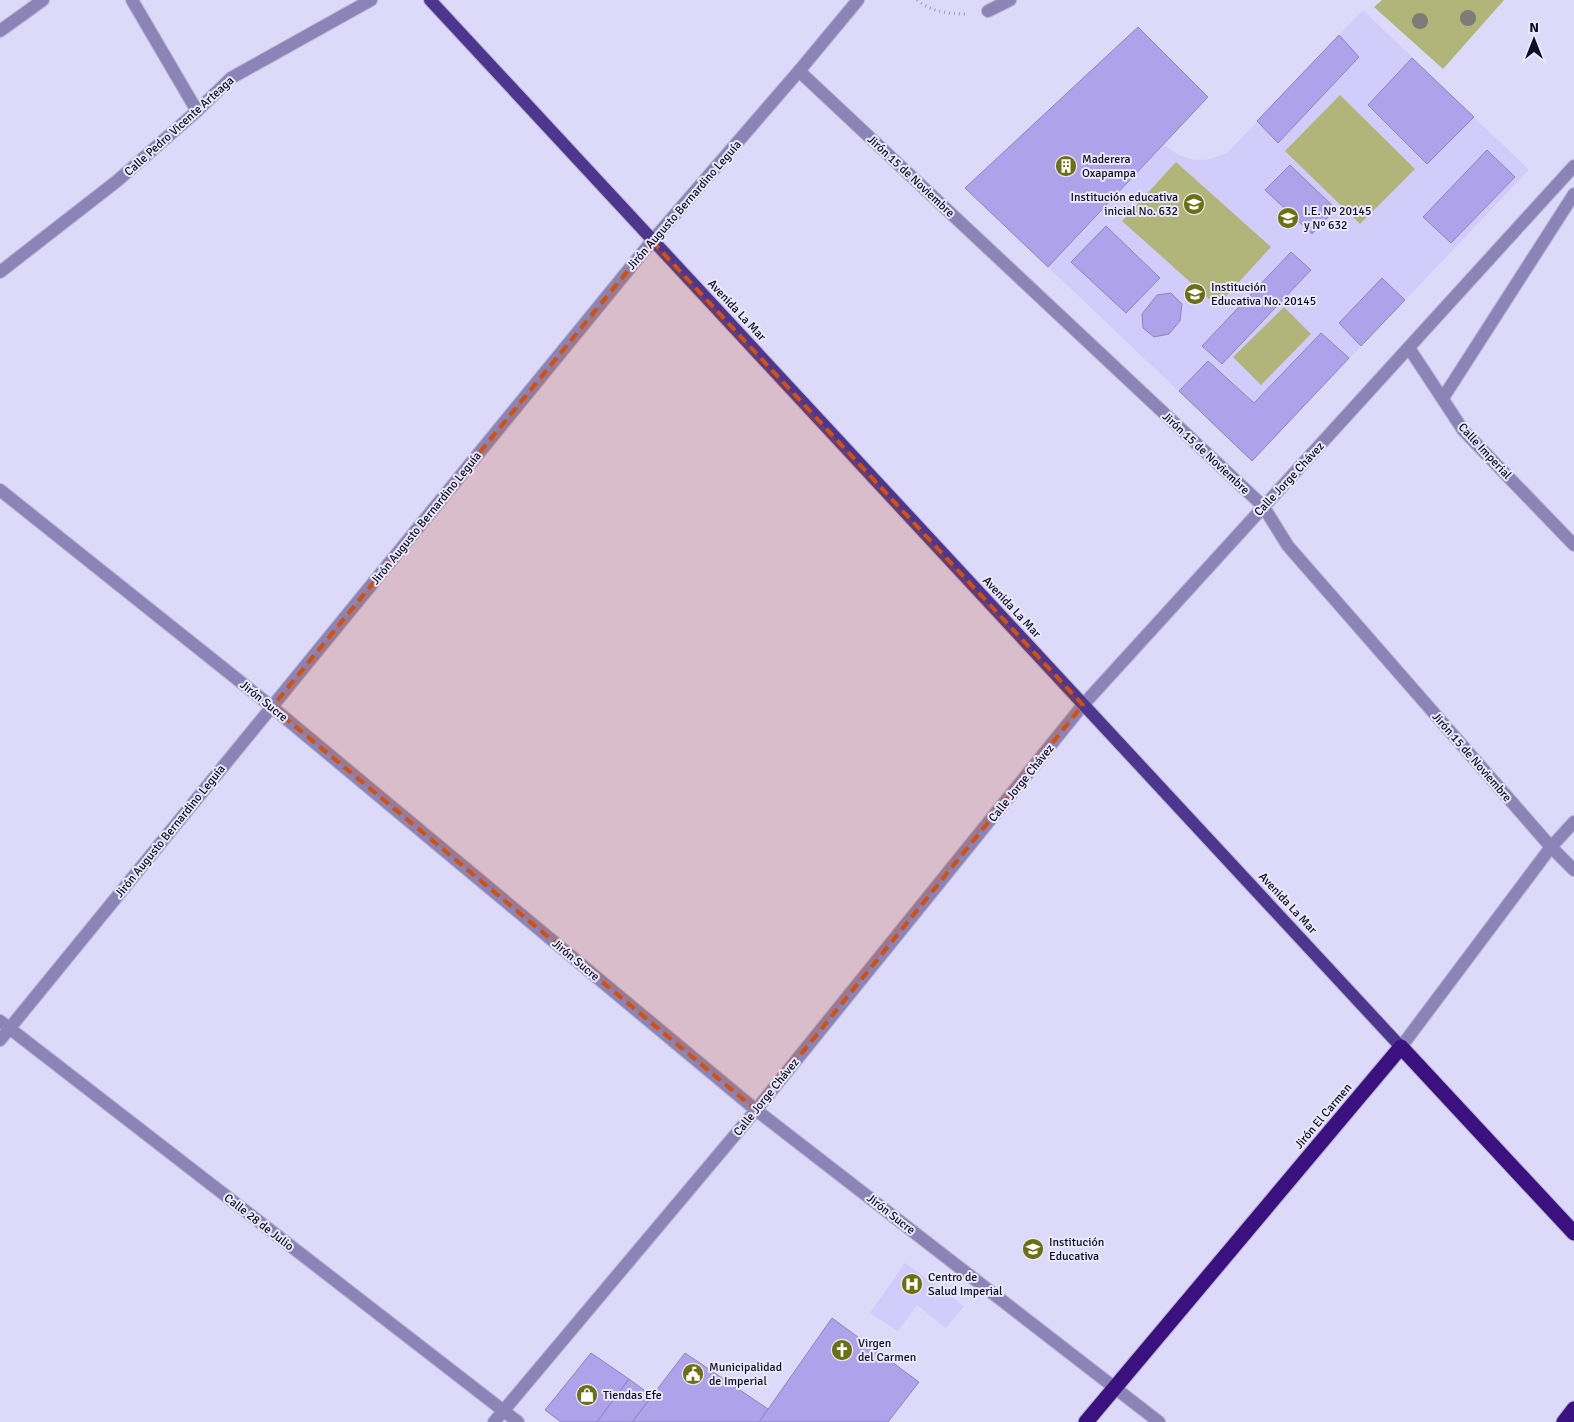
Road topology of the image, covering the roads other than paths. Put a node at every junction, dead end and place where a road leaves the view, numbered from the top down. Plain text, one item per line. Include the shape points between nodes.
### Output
1 (43, 0) edge
2 (132, 0) edge
3 (370, 0) edge
4 (430, 0) edge
5 (858, 0) edge
6 (1010, 0) edge
7 (988, 10) road end
8 (0, 31) edge
9 (800, 71) junction
10 (197, 111) junction
11 (1574, 166) edge
12 (1574, 194) edge
13 (652, 241) junction
14 (0, 272) edge
15 (1409, 348) junction
16 (1443, 398) junction
17 (0, 490) edge
18 (1263, 506) junction
19 (1574, 545) edge
20 (1083, 705) junction
21 (272, 707) junction
22 (1574, 822) edge
23 (1552, 847) junction
24 (1574, 870) edge
25 (5, 1024) edge
26 (0, 1040) edge
27 (1401, 1047) junction
28 (756, 1110) junction
29 (1574, 1233) edge
30 (1116, 1388) junction
31 (1574, 1409) edge
32 (502, 1412) junction
33 (494, 1422) edge
34 (518, 1422) edge
35 (1086, 1422) edge
36 (1158, 1422) edge
37 (1564, 1422) edge

1 - 8 street
2 - 10 street
3 - 10 street, Calle Pedro Vicente Arteaga via 231,78
4 - 13 main road, Avenida La Mar
5 - 9 street, Jirón Augusto Bernardino Leguía
6 - 7 street
9 - 13 street, Jirón Augusto Bernardino Leguía
9 - 18 street, Jirón 15 de Noviembre
10 - 14 street, Calle Pedro Vicente Arteaga via 117,181
11 - 15 street, Calle Jorge Chávez
12 - 16 street
13 - 20 main road, Avenida La Mar
13 - 21 street, Jirón Augusto Bernardino Leguía
15 - 16 street, Calle Imperial
15 - 18 street, Calle Jorge Chávez
16 - 19 street, Calle Imperial via 1463,430
17 - 21 street, Jirón Sucre
18 - 20 street, Calle Jorge Chávez
18 - 23 street, Jirón 15 de Noviembre via 1288,546
20 - 27 main road, Avenida La Mar
20 - 28 street, Calle Jorge Chávez
21 - 25 street, Jirón Augusto Bernardino Leguía
21 - 28 street, Jirón Sucre
22 - 23 street, Jirón El Carmen
23 - 24 street, Jirón 15 de Noviembre
23 - 27 street, Jirón El Carmen
25 - 26 street, Jirón Augusto Bernardino Leguía
25 - 32 street, Calle 28 de Julio
27 - 29 highway, Avenida La Mar
27 - 30 highway, Jirón El Carmen
28 - 30 street, Jirón Sucre
28 - 32 street, Calle Jorge Chávez
30 - 35 highway, Jirón El Carmen
30 - 36 street, Jirón Sucre
31 - 37 highway
32 - 33 street, Calle Jorge Chávez
32 - 34 street, Calle 28 de Julio

